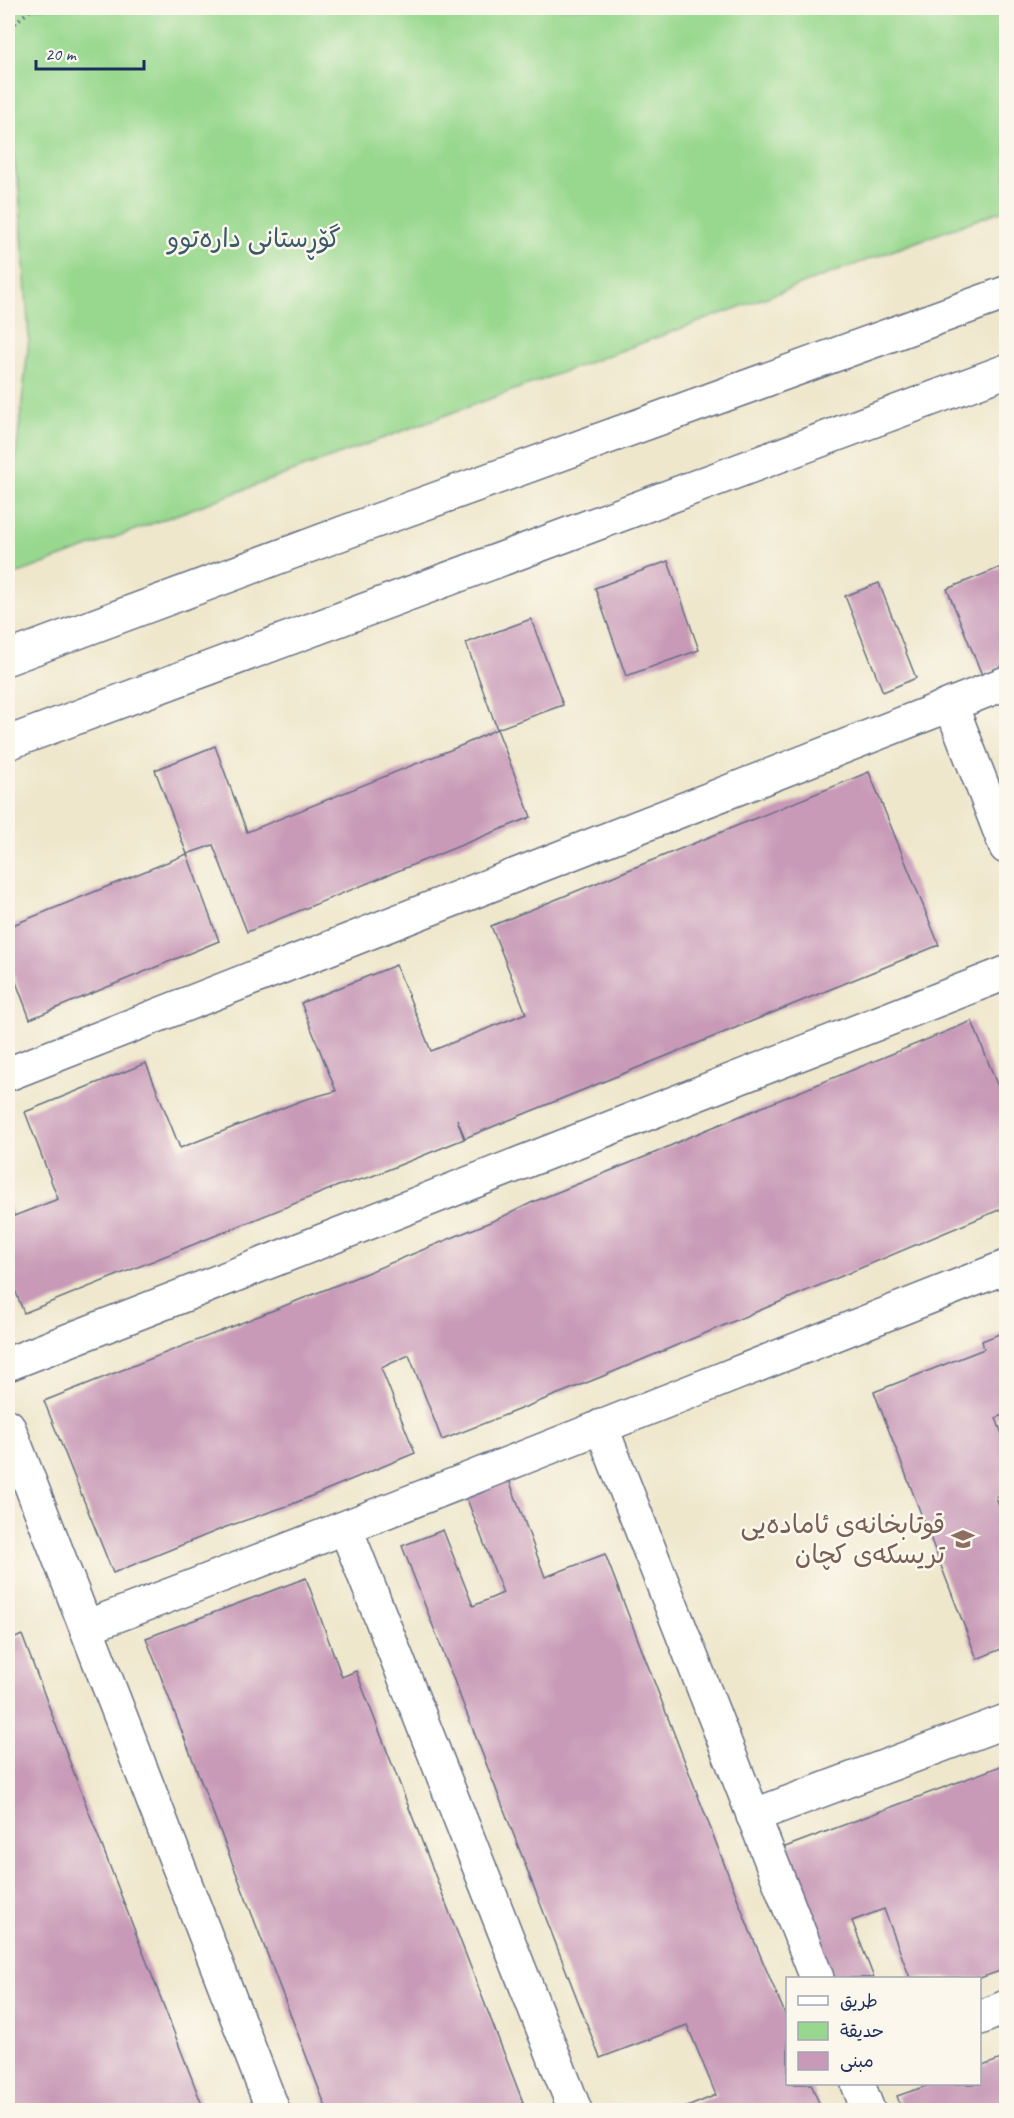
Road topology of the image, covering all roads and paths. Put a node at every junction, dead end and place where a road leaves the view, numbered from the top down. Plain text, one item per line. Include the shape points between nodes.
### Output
1 (33, 8) edge
2 (8, 33) edge
3 (1006, 293) edge
4 (1006, 370) edge
5 (8, 658) edge
6 (1006, 683) edge
7 (951, 705) junction
8 (8, 743) edge
9 (1006, 848) edge
10 (1006, 973) edge
11 (8, 1074) edge
12 (1006, 1267) edge
13 (8, 1364) edge
14 (8, 1426) edge
15 (601, 1426) junction
16 (346, 1529) junction
17 (86, 1627) junction
18 (1006, 1720) edge
19 (753, 1816) junction
20 (817, 1977) edge
21 (1006, 2007) edge
22 (981, 2018) edge
23 (858, 2085) edge
24 (273, 2110) edge
25 (575, 2110) edge
26 (868, 2110) edge

1 - 2 path
3 - 5 street
4 - 8 street
6 - 7 street
7 - 9 street
7 - 11 street
10 - 13 street
12 - 15 street
14 - 17 street
15 - 16 street
15 - 19 street
16 - 17 street
16 - 25 street
17 - 24 street
18 - 19 street
19 - 20 street
21 - 22 street
23 - 26 street

